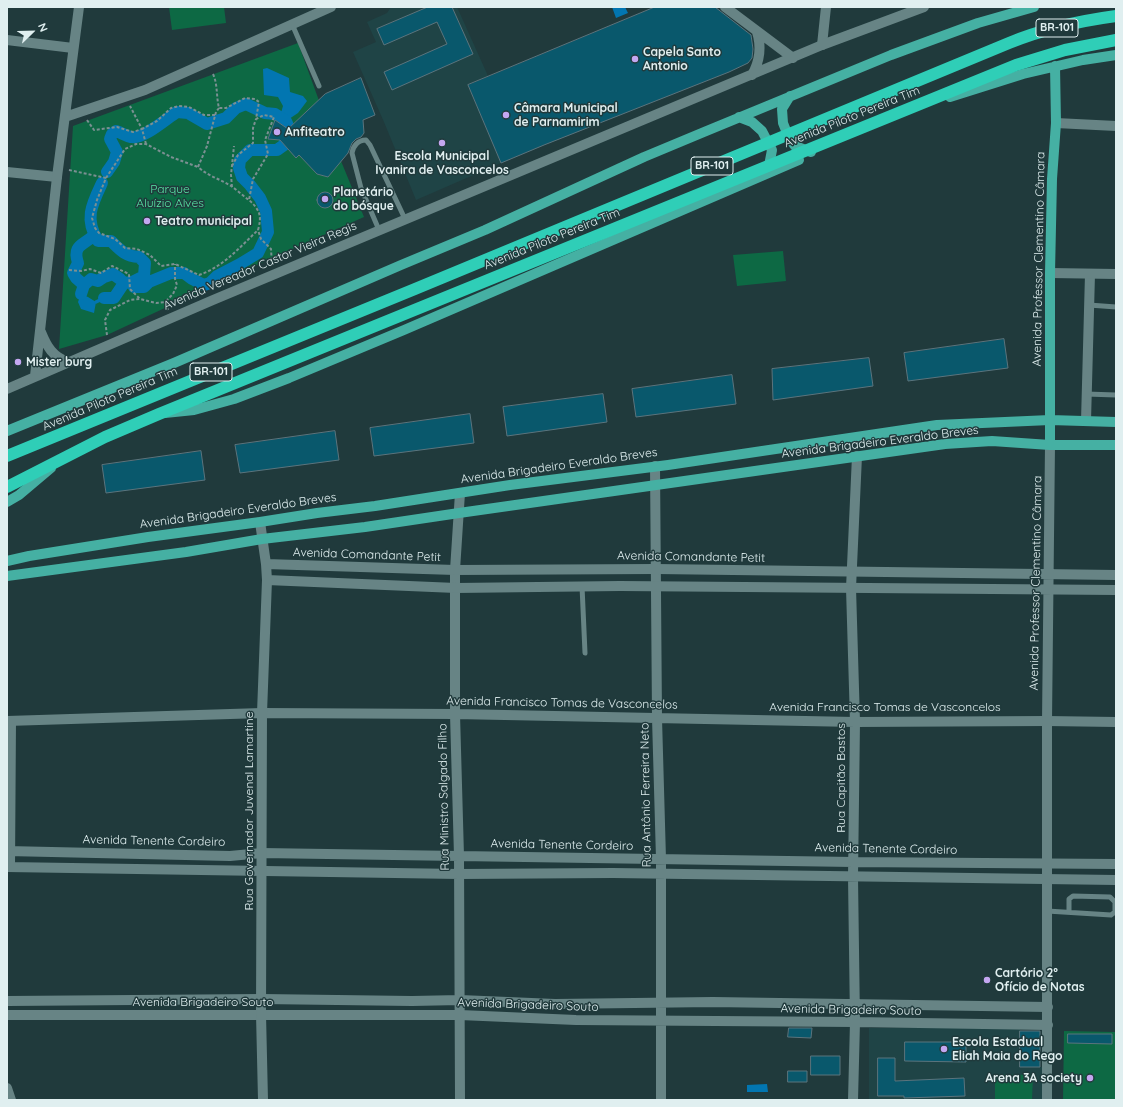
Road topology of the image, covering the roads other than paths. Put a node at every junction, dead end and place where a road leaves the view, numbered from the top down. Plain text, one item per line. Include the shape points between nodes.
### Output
1 (79, 7) edge
2 (330, 7) edge
3 (725, 7) edge
4 (826, 7) edge
5 (924, 7) edge
6 (1034, 7) edge
7 (1116, 16) edge
8 (292, 24) junction
9 (757, 32) junction
10 (7, 40) edge
11 (1116, 40) edge
12 (822, 45) junction
13 (73, 48) junction
14 (1116, 55) edge
15 (793, 58) junction
16 (1055, 66) junction
17 (752, 75) junction
18 (319, 86) dead end
19 (790, 96) junction
20 (65, 117) junction
21 (739, 117) junction
22 (1056, 123) junction
23 (1116, 126) edge
24 (814, 153) junction
25 (7, 172) edge
26 (768, 173) junction
27 (57, 177) junction
28 (405, 219) junction
29 (379, 230) junction
30 (1050, 273) junction
31 (1090, 274) junction
32 (1116, 274) edge
33 (1089, 305) junction
34 (1116, 307) edge
35 (40, 330) junction
36 (68, 362) junction
37 (35, 376) junction
38 (7, 388) edge
39 (1086, 394) junction
40 (1116, 395) edge
41 (159, 414) junction
42 (1050, 420) junction
43 (1086, 421) junction
44 (1116, 422) edge
45 (7, 431) edge
46 (1050, 445) junction
47 (1116, 445) edge
48 (7, 456) edge
49 (857, 456) junction
50 (56, 462) junction
51 (655, 466) junction
52 (655, 486) junction
53 (7, 487) edge
54 (460, 493) junction
55 (7, 502) edge
56 (459, 512) junction
57 (260, 522) junction
58 (262, 539) junction
59 (7, 561) edge
60 (266, 564) junction
61 (656, 569) junction
62 (455, 570) junction
63 (763, 571) junction
64 (851, 572) junction
65 (1049, 574) junction
66 (1116, 575) edge
67 (7, 576) edge
68 (267, 580) junction
69 (582, 586) junction
70 (656, 587) junction
71 (456, 588) junction
72 (763, 588) junction
73 (851, 588) junction
74 (1049, 589) junction
75 (1116, 590) edge
76 (585, 653) dead end
77 (262, 713) junction
78 (455, 714) junction
79 (657, 718) junction
80 (9, 721) edge
81 (1047, 721) junction
82 (855, 722) junction
83 (1116, 722) edge
84 (8, 851) edge
85 (262, 854) junction
86 (459, 856) junction
87 (660, 859) junction
88 (853, 862) junction
89 (1048, 864) junction
90 (1116, 864) edge
91 (9, 867) edge
92 (262, 871) junction
93 (459, 874) junction
94 (661, 874) junction
95 (853, 877) junction
96 (1047, 878) junction
97 (1116, 880) edge
98 (1047, 911) junction
99 (1069, 912) junction
100 (262, 999) junction
101 (7, 1000) edge
102 (460, 1000) junction
103 (661, 1003) junction
104 (855, 1003) junction
105 (1048, 1007) junction
106 (261, 1014) junction
107 (7, 1015) edge
108 (460, 1015) junction
109 (662, 1021) junction
110 (855, 1022) junction
111 (1048, 1025) junction
112 (7, 1088) edge
113 (11, 1100) edge
114 (263, 1100) edge
115 (460, 1100) edge
116 (661, 1100) edge
117 (853, 1100) edge
118 (1047, 1100) edge

1 - 13 street
2 - 8 street
3 - 9 street
4 - 12 street
5 - 12 street, Avenida Vereador Castor Vieira Regis
6 - 19 main road via 966,28
7 - 48 highway, Avenida Piloto Pereira Tim / BR-101 via 1064,26 1009,43
8 - 18 lane
8 - 20 street via 145,90
9 - 15 street
9 - 17 street via 760,54
10 - 13 street
11 - 41 highway, Avenida Piloto Pereira Tim / BR-101 via 1065,50 1016,65
12 - 15 street, Avenida Vereador Castor Vieira Regis
13 - 20 street
14 - 16 main road
15 - 17 street, Avenida Vereador Castor Vieira Regis
16 - 22 main road, Avenida Professor Clementino Câmara
16 - 24 main road via 942,100
17 - 28 street, Avenida Vereador Castor Vieira Regis
19 - 21 main road
19 - 24 main road via 782,109 783,123 789,138 796,146
20 - 27 street
21 - 26 main road via 752,122 762,130 772,150
21 - 45 main road via 644,157 485,230
22 - 23 street
22 - 30 main road, Avenida Professor Clementino Câmara
24 - 26 main road
25 - 27 street
26 - 41 main road via 404,330 234,399 194,410
27 - 35 street
28 - 29 street, Avenida Vereador Castor Vieira Regis
28 - 29 lane via 370,145 366,140 362,140 356,144 352,153 361,188
29 - 36 street, Avenida Vereador Castor Vieira Regis
30 - 31 street
30 - 42 main road, Avenida Professor Clementino Câmara
31 - 32 street
31 - 33 street
33 - 34 lane
33 - 39 street
35 - 36 street via 50,351 58,359
35 - 37 street
36 - 37 street, Avenida Vereador Castor Vieira Regis
37 - 38 street, Avenida Vereador Castor Vieira Regis
39 - 40 lane
39 - 43 street
41 - 50 highway, Avenida Piloto Pereira Tim / BR-101 via 104,437
42 - 43 main road, Avenida Brigadeiro Everaldo Breves
42 - 46 main road, Avenida Professor Clementino Câmara
42 - 51 main road, Avenida Brigadeiro Everaldo Breves via 937,425
43 - 44 main road, Avenida Brigadeiro Everaldo Breves
46 - 47 main road, Avenida Brigadeiro Everaldo Breves
46 - 49 main road, Avenida Brigadeiro Everaldo Breves via 992,442 945,444
46 - 65 street, Avenida Professor Clementino Câmara
49 - 52 main road, Avenida Brigadeiro Everaldo Breves
49 - 64 street, Rua Capitão Bastos
50 - 53 highway, Avenida Piloto Pereira Tim / BR-101
50 - 55 main road via 19,495
51 - 52 street, Rua Antônio Ferreira Neto
51 - 54 main road, Avenida Brigadeiro Everaldo Breves
52 - 56 main road, Avenida Brigadeiro Everaldo Breves
52 - 61 street, Rua Antônio Ferreira Neto
54 - 56 street, Rua Ministro Salgado Filho
54 - 57 main road, Avenida Brigadeiro Everaldo Breves
56 - 58 main road, Avenida Brigadeiro Everaldo Breves via 365,527
56 - 62 street, Rua Ministro Salgado Filho
57 - 58 street, Rua Governador Juvenal Lamartine
57 - 59 main road, Avenida Brigadeiro Everaldo Breves via 148,537
58 - 60 street, Rua Governador Juvenal Lamartine
58 - 67 main road, Avenida Brigadeiro Everaldo Breves
60 - 62 street, Avenida Comandante Petit
60 - 68 street, Rua Governador Juvenal Lamartine
61 - 62 street, Avenida Comandante Petit
61 - 63 street, Avenida Comandante Petit
61 - 70 street, Rua Antônio Ferreira Neto
62 - 71 street, Rua Ministro Salgado Filho
63 - 64 street, Avenida Comandante Petit
63 - 72 street
64 - 65 street, Avenida Comandante Petit
64 - 73 street, Rua Capitão Bastos
65 - 66 street, Avenida Comandante Petit
65 - 74 street, Avenida Professor Clementino Câmara
68 - 71 street
68 - 77 street, Rua Governador Juvenal Lamartine
69 - 70 street
69 - 71 street
69 - 76 lane
70 - 72 street
70 - 79 street, Rua Antônio Ferreira Neto
71 - 78 street, Rua Ministro Salgado Filho
72 - 73 street
73 - 74 street
73 - 82 street, Rua Capitão Bastos
74 - 75 street
74 - 81 street, Avenida Professor Clementino Câmara
77 - 78 street, Avenida Francisco Tomas de Vasconcelos
77 - 80 street, Avenida Francisco Tomas de Vasconcelos
77 - 85 street, Rua Governador Juvenal Lamartine
78 - 79 street, Avenida Francisco Tomas de Vasconcelos
78 - 86 street, Rua Ministro Salgado Filho
79 - 82 street, Avenida Francisco Tomas de Vasconcelos
79 - 87 street, Rua Antônio Ferreira Neto
80 - 84 street
81 - 82 street, Avenida Francisco Tomas de Vasconcelos
81 - 83 street, Avenida Francisco Tomas de Vasconcelos
81 - 89 street, Avenida Professor Clementino Câmara
82 - 88 street, Rua Capitão Bastos
84 - 85 street, Avenida Tenente Cordeiro via 230,856
84 - 91 street
85 - 86 street, Avenida Tenente Cordeiro
85 - 92 street, Rua Governador Juvenal Lamartine
86 - 87 street, Avenida Tenente Cordeiro
86 - 93 street, Rua Ministro Salgado Filho
87 - 88 street, Avenida Tenente Cordeiro
87 - 94 street, Rua Antônio Ferreira Neto
88 - 89 street, Avenida Tenente Cordeiro
88 - 95 street, Rua Capitão Bastos
89 - 90 street, Avenida Tenente Cordeiro
89 - 96 street, Avenida Professor Clementino Câmara
91 - 92 street
92 - 93 street
92 - 100 street, Rua Governador Juvenal Lamartine
93 - 94 street
93 - 102 street, Rua Ministro Salgado Filho
94 - 95 street
94 - 103 street, Rua Antônio Ferreira Neto
95 - 96 street
95 - 104 street, Rua Capitão Bastos
96 - 97 street
96 - 98 street, Avenida Professor Clementino Câmara
98 - 99 lane
98 - 105 street, Avenida Professor Clementino Câmara
99 - 99 lane via 1111,915 1115,912 1116,902 1110,896 1073,896 1069,899
100 - 101 street, Avenida Brigadeiro Souto
100 - 102 street, Avenida Brigadeiro Souto
100 - 106 street, Rua Governador Juvenal Lamartine
102 - 103 street, Avenida Brigadeiro Souto via 555,1004
102 - 108 street, Rua Ministro Salgado Filho
103 - 104 street, Avenida Brigadeiro Souto
103 - 109 street, Rua Antônio Ferreira Neto
104 - 105 street, Avenida Brigadeiro Souto
104 - 110 street, Rua Capitão Bastos
105 - 111 street, Avenida Professor Clementino Câmara
106 - 107 street, Avenida Brigadeiro Souto
106 - 108 street, Avenida Brigadeiro Souto
106 - 114 street, Rua Governador Juvenal Lamartine
108 - 109 street, Avenida Brigadeiro Souto
108 - 115 street, Rua Ministro Salgado Filho
109 - 110 street, Avenida Brigadeiro Souto
109 - 116 street, Rua Antônio Ferreira Neto
110 - 111 street, Avenida Brigadeiro Souto
110 - 117 street, Rua Capitão Bastos
111 - 118 street, Avenida Professor Clementino Câmara
112 - 113 street

